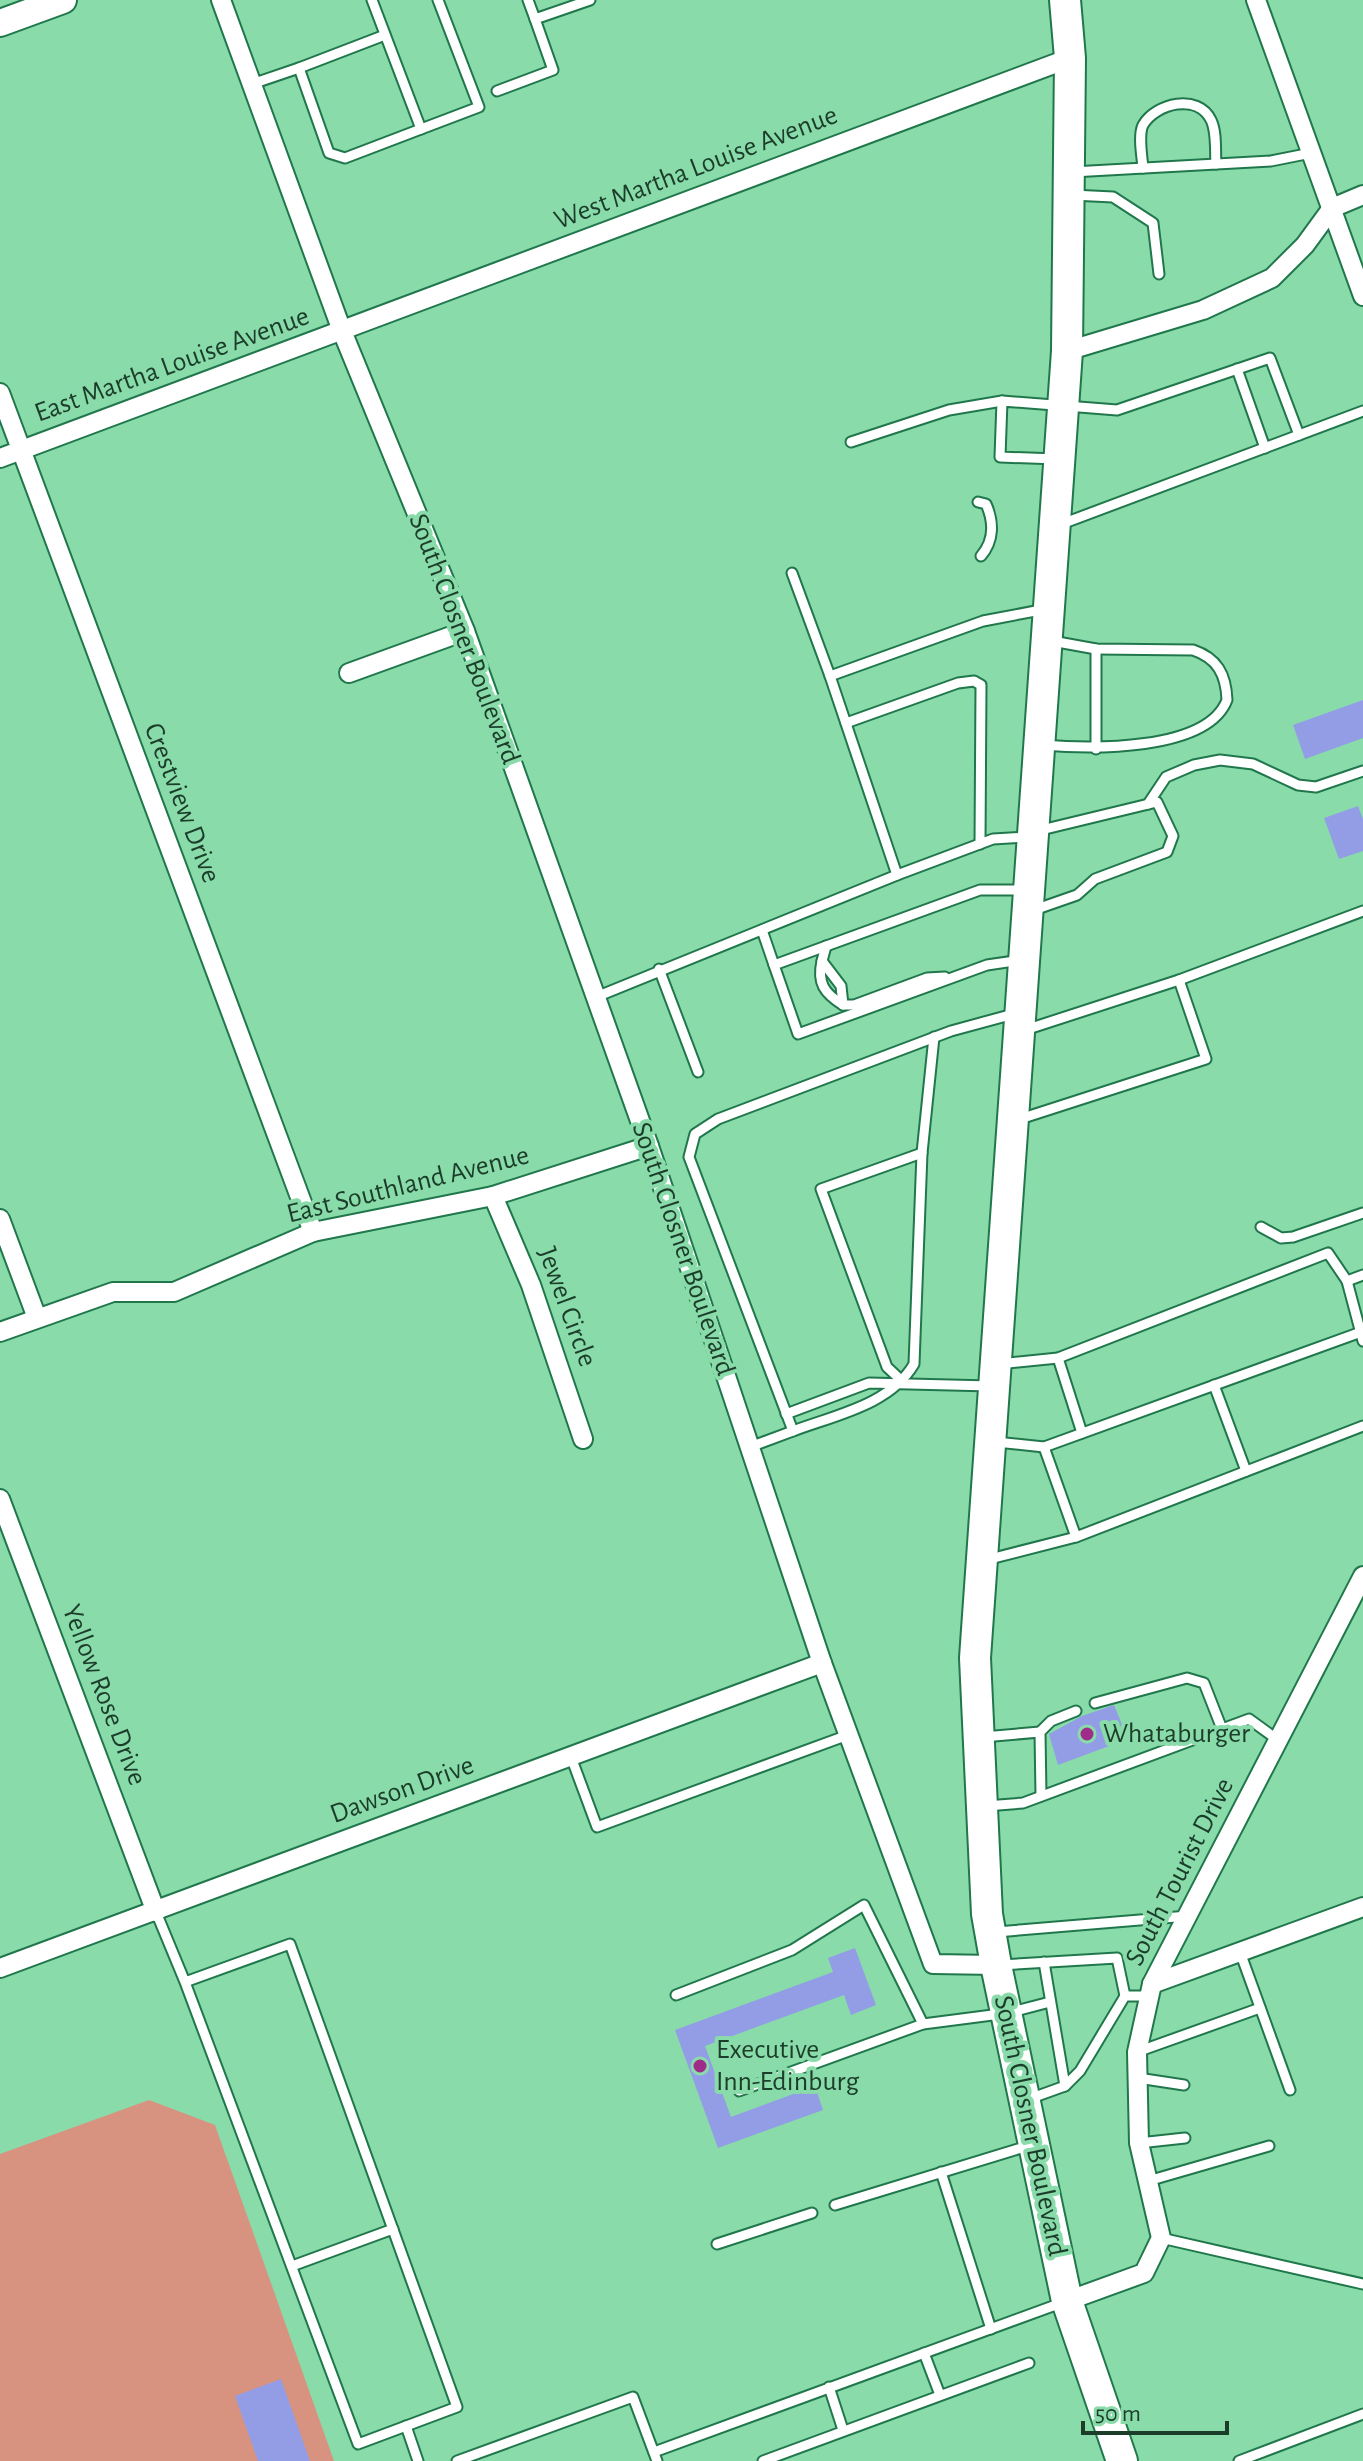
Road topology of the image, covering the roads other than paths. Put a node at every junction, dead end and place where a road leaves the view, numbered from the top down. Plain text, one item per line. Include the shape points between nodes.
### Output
1 (63, 0) edge
2 (221, 0) edge
3 (372, 0) edge
4 (438, 0) edge
5 (528, 0) edge
6 (590, 0) edge
7 (1065, 0) edge
8 (1256, 0) edge
9 (563, 5) edge
10 (535, 19) junction
11 (0, 23) edge
12 (385, 35) junction
13 (1070, 58) junction
14 (299, 68) junction
15 (252, 84) junction
16 (497, 91) dead end
17 (421, 129) junction
18 (1311, 153) junction
19 (1216, 164) junction
20 (1143, 168) junction
21 (1069, 184) junction
22 (1363, 195) edge
23 (1332, 208) junction
24 (1159, 274) dead end
25 (1363, 296) edge
26 (342, 331) junction
27 (1067, 351) junction
28 (1237, 369) junction
29 (0, 393) edge
30 (1002, 401) junction
31 (1064, 404) junction
32 (1363, 411) edge
33 (1299, 435) junction
34 (851, 442) dead end
35 (1265, 448) junction
36 (21, 451) junction
37 (0, 458) edge
38 (1059, 459) junction
39 (978, 502) dead end
40 (1055, 526) junction
41 (981, 556) dead end
42 (792, 573) dead end
43 (1049, 608) junction
44 (465, 631) junction
45 (1047, 640) junction
46 (1096, 649) junction
47 (349, 673) dead end
48 (830, 676) junction
49 (846, 723) junction
50 (1039, 745) junction
51 (1096, 749) junction
52 (1363, 771) edge
53 (1148, 804) junction
54 (1033, 834) junction
55 (980, 844) junction
56 (897, 875) junction
57 (1028, 902) junction
58 (1363, 911) edge
59 (762, 930) junction
60 (826, 946) junction
61 (1024, 959) junction
62 (822, 961) junction
63 (774, 965) junction
64 (659, 969) junction
65 (955, 977) junction
66 (1179, 980) junction
67 (596, 997) junction
68 (843, 1005) junction
69 (1020, 1022) junction
70 (934, 1037) junction
71 (698, 1072) dead end
72 (1013, 1121) junction
73 (649, 1146) junction
74 (922, 1153) junction
75 (493, 1196) junction
76 (1363, 1213) edge
77 (0, 1219) edge
78 (1261, 1227) dead end
79 (313, 1232) junction
80 (1363, 1275) edge
81 (1347, 1281) junction
82 (37, 1318) junction
83 (0, 1332) edge
84 (1362, 1336) edge
85 (1058, 1358) junction
86 (995, 1375) junction
87 (903, 1382) junction
88 (1214, 1385) junction
89 (786, 1414) junction
90 (1363, 1426) edge
91 (793, 1431) junction
92 (1082, 1433) junction
93 (583, 1439) dead end
94 (990, 1441) junction
95 (750, 1447) junction
96 (1044, 1447) junction
97 (1246, 1471) junction
98 (0, 1499) edge
99 (1076, 1537) junction
100 (982, 1561) junction
101 (1363, 1577) edge
102 (822, 1663) junction
103 (1095, 1703) dead end
104 (1076, 1711) dead end
105 (1222, 1729) junction
106 (1040, 1732) junction
107 (848, 1735) junction
108 (979, 1737) junction
109 (1278, 1740) junction
110 (571, 1757) junction
111 (1041, 1796) junction
112 (982, 1806) junction
113 (1363, 1907) edge
114 (156, 1912) junction
115 (1188, 1916) junction
116 (990, 1932) junction
117 (1240, 1952) junction
118 (1044, 1962) junction
119 (996, 1965) junction
120 (0, 1968) edge
121 (185, 1982) junction
122 (1151, 1990) junction
123 (676, 1995) dead end
124 (1125, 1996) junction
125 (1050, 2002) junction
126 (1260, 2008) junction
127 (1008, 2013) junction
128 (923, 2024) junction
129 (1137, 2052) junction
130 (1138, 2078) junction
131 (1184, 2085) dead end
132 (1065, 2086) junction
133 (1290, 2090) dead end
134 (739, 2091) dead end
135 (1025, 2101) junction
136 (1185, 2138) dead end
137 (1139, 2143) junction
138 (1034, 2144) junction
139 (1269, 2146) dead end
140 (941, 2172) junction
141 (1148, 2181) junction
142 (835, 2205) dead end
143 (812, 2213) dead end
144 (393, 2229) junction
145 (1161, 2238) junction
146 (717, 2244) dead end
147 (292, 2266) junction
148 (1363, 2284) edge
149 (1067, 2301) junction
150 (991, 2329) junction
151 (924, 2353) junction
152 (1029, 2363) dead end
153 (829, 2387) junction
154 (940, 2395) junction
155 (1363, 2414) edge
156 (406, 2426) junction
157 (843, 2430) junction
158 (655, 2456) edge
159 (1116, 2458) edge
160 (418, 2461) edge
161 (457, 2461) edge
162 (763, 2461) edge
163 (1239, 2461) edge

1 - 11 main road
2 - 15 street, South Closner Boulevard
3 - 12 lane
4 - 17 lane via 479,107
5 - 10 lane
6 - 9 lane
7 - 13 main road
8 - 18 street
9 - 10 lane
10 - 16 lane via 553,70
12 - 14 lane
12 - 17 lane
13 - 21 main road
13 - 26 street, West Martha Louise Avenue
14 - 15 lane
14 - 17 lane via 329,153 345,158
15 - 26 street, South Closner Boulevard
18 - 19 lane
18 - 23 street
19 - 20 lane
19 - 20 lane via 1211,120 1200,109 1179,102 1154,110 1141,127
20 - 21 lane
21 - 24 lane via 1113,197 1153,223
21 - 27 main road
22 - 23 street
23 - 25 street
23 - 27 street via 1272,278 1203,310
26 - 36 street, East Martha Louise Avenue
26 - 44 street, South Closner Boulevard
27 - 31 main road
28 - 31 lane via 1117,410
28 - 33 lane via 1270,358
28 - 35 lane
29 - 36 street, Crestview Drive
30 - 31 lane
30 - 34 lane via 949,410
30 - 38 lane via 1000,457
31 - 38 main road
32 - 33 lane
33 - 35 lane
35 - 40 lane
36 - 37 street, East Martha Louise Avenue
36 - 79 street, Crestview Drive
38 - 40 main road
39 - 41 lane via 986,504 991,517 990,545
40 - 43 main road
42 - 48 lane
43 - 45 main road
43 - 48 lane via 983,621
44 - 47 street
44 - 67 street, South Closner Boulevard
45 - 46 lane
45 - 50 main road
46 - 51 lane
46 - 51 lane via 1193,650 1207,655 1224,677 1227,700 1214,720 1203,726 1141,745
48 - 49 lane
49 - 55 lane via 958,683 981,685
49 - 56 lane
50 - 51 lane
50 - 54 main road
52 - 53 lane via 1316,787 1298,785 1253,764 1220,760 1166,777
53 - 54 lane
53 - 57 lane via 1161,805 1173,836 1167,852 1095,879 1077,895
54 - 55 lane
54 - 57 main road
55 - 56 lane
56 - 59 lane
57 - 60 lane via 980,890
57 - 61 main road
58 - 66 lane
59 - 63 lane
59 - 64 lane
60 - 62 lane
60 - 63 lane
61 - 65 lane
61 - 69 main road
62 - 68 lane via 841,986
62 - 68 lane via 819,977 826,995
63 - 65 lane via 798,1034
64 - 67 lane
64 - 71 lane
65 - 68 lane via 927,978
66 - 69 lane
66 - 72 lane via 1206,1059
67 - 73 street, South Closner Boulevard
69 - 70 lane
69 - 72 main road
70 - 74 lane
70 - 89 lane via 718,1119 695,1134 689,1157
72 - 86 main road
73 - 75 street, East Southland Avenue
73 - 95 street, South Closner Boulevard
74 - 87 lane via 914,1364
74 - 87 lane via 821,1189 887,1367
75 - 79 street, East Southland Avenue
75 - 93 street, Jewel Circle via 531,1285
76 - 78 lane via 1293,1237 1281,1238
77 - 82 street
79 - 82 street, East Southland Avenue via 174,1292 113,1292
80 - 81 lane
81 - 84 lane
81 - 85 lane via 1328,1253
82 - 83 street, East Southland Avenue
84 - 88 lane
85 - 86 lane
85 - 92 lane
86 - 87 lane
86 - 94 main road
87 - 89 lane via 869,1383
87 - 91 lane via 875,1401
88 - 92 lane
88 - 97 lane
89 - 91 lane
90 - 97 lane
91 - 95 lane
92 - 96 lane
94 - 96 lane
94 - 100 main road
95 - 102 street, South Closner Boulevard
96 - 99 lane
97 - 99 lane
98 - 114 street, Yellow Rose Drive
99 - 100 lane
100 - 108 main road via 975,1658
101 - 109 street, South Tourist Drive
102 - 107 street, South Closner Boulevard
102 - 110 street, Dawson Drive
103 - 105 lane via 1187,1678 1204,1683
104 - 106 lane
105 - 109 lane via 1249,1719
105 - 111 lane
106 - 108 lane
106 - 111 lane
107 - 110 lane via 597,1827
107 - 119 street, South Closner Boulevard via 933,1964
108 - 112 main road
109 - 115 street, South Tourist Drive
110 - 114 street, Dawson Drive
111 - 112 lane
112 - 116 main road
113 - 117 street
114 - 120 street, Dawson Drive
114 - 121 lane
115 - 116 lane
115 - 122 street, South Tourist Drive
116 - 119 main road
117 - 122 street
117 - 126 lane
118 - 119 lane
118 - 124 lane via 1117,1958
118 - 125 lane
119 - 127 main road, South Closner Boulevard
121 - 144 lane via 290,1944
121 - 147 lane
122 - 124 lane
122 - 129 street, South Tourist Drive
123 - 128 lane via 792,1950 864,1905
124 - 132 lane via 1104,2036
125 - 127 lane
125 - 132 lane
126 - 129 lane
126 - 133 lane
127 - 128 lane
127 - 135 main road, South Closner Boulevard
128 - 134 lane
129 - 130 street, South Tourist Drive
130 - 131 lane
130 - 137 street, South Tourist Drive
132 - 135 lane
135 - 138 main road, South Closner Boulevard
136 - 137 lane
137 - 141 street, South Tourist Drive
138 - 140 lane
138 - 149 main road, South Closner Boulevard
139 - 141 lane
140 - 142 lane
140 - 150 lane
141 - 145 street, South Tourist Drive
143 - 146 lane
144 - 147 lane
144 - 156 lane via 457,2407
145 - 148 lane
145 - 149 street via 1144,2273
147 - 156 lane via 358,2444
149 - 150 lane
149 - 159 main road, South Closner Boulevard
150 - 151 lane
151 - 153 lane
151 - 154 lane
152 - 154 lane
153 - 157 lane
153 - 158 lane
154 - 157 lane
155 - 163 lane
156 - 160 lane
157 - 162 lane
158 - 161 lane via 633,2397

